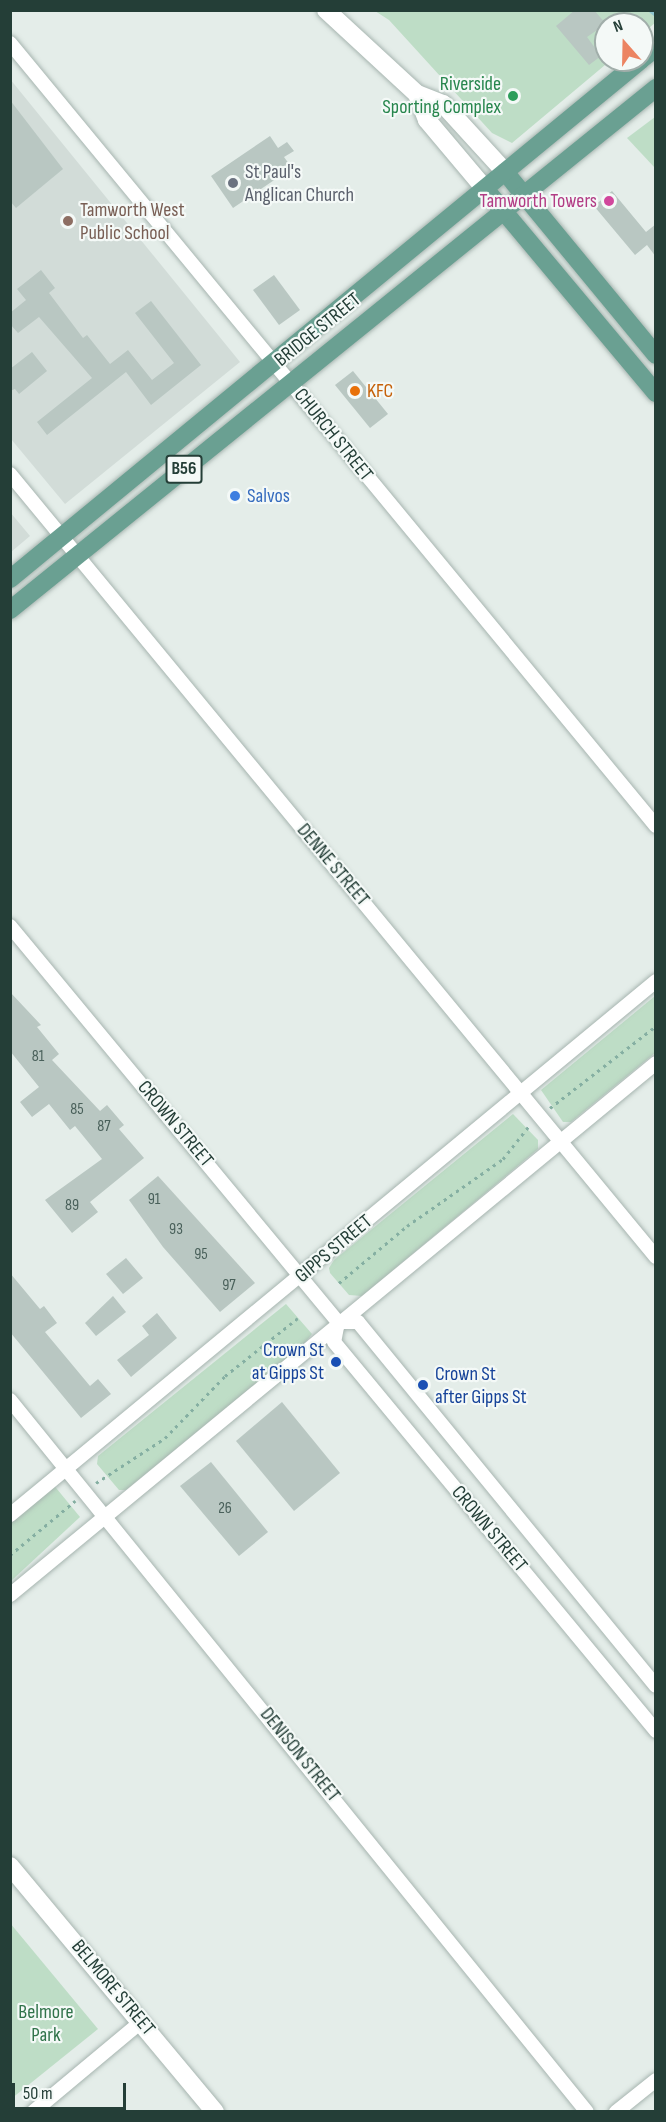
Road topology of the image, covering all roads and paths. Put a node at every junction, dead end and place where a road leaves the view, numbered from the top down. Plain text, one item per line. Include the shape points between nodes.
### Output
1 (326, 10) edge
2 (10, 44) edge
3 (626, 72) edge
4 (656, 88) edge
5 (417, 94) junction
6 (505, 172) junction
7 (486, 190) junction
8 (524, 194) junction
9 (503, 210) junction
10 (656, 355) edge
11 (274, 363) junction
12 (290, 382) junction
13 (656, 393) edge
14 (10, 474) edge
15 (62, 537) junction
16 (78, 556) junction
17 (10, 579) edge
18 (10, 610) edge
19 (656, 826) edge
20 (10, 926) edge
21 (656, 981) edge
22 (656, 1026) edge
23 (656, 1063) edge
24 (521, 1093) junction
25 (540, 1117) junction
26 (561, 1143) junction
27 (656, 1257) edge
28 (301, 1276) junction
29 (339, 1283) dead end
30 (298, 1318) dead end
31 (338, 1322) junction
32 (10, 1400) edge
33 (67, 1469) junction
34 (86, 1491) junction
35 (10, 1515) edge
36 (106, 1515) junction
37 (10, 1555) edge
38 (10, 1595) edge
39 (656, 1686) edge
40 (656, 1731) edge
41 (10, 1866) edge
42 (141, 2022) junction
43 (656, 2080) edge
44 (33, 2112) edge
45 (214, 2112) edge
46 (588, 2112) edge
47 (616, 2112) edge

1 - 5 street
2 - 11 street, CHURCH STREET
3 - 6 main road, BRIDGE STREET / B56
4 - 8 main road, BRIDGE STREET / B56
5 - 6 street via 443,104
5 - 7 street via 427,120
6 - 7 main road, BRIDGE STREET / B56
6 - 8 main road
7 - 9 main road
7 - 11 main road, BRIDGE STREET / B56
8 - 9 main road, BRIDGE STREET / B56
8 - 10 main road
9 - 12 main road, BRIDGE STREET / B56
9 - 13 main road
11 - 12 street, CHURCH STREET
11 - 15 main road, BRIDGE STREET / B56
12 - 16 main road, BRIDGE STREET / B56
12 - 19 street, CHURCH STREET
14 - 15 street, DENNE STREET
15 - 16 street, DENNE STREET
15 - 17 main road, BRIDGE STREET / B56
16 - 18 main road, BRIDGE STREET / B56
16 - 24 street, DENNE STREET
20 - 28 street, CROWN STREET
21 - 24 street, GIPPS STREET
22 - 25 path
23 - 26 street
24 - 25 street, DENNE STREET
24 - 28 street, GIPPS STREET
25 - 26 street, DENNE STREET
25 - 29 path via 503,1159 407,1226
26 - 27 street, DENNE STREET
26 - 31 street
28 - 31 street, CROWN STREET
28 - 33 street, GIPPS STREET
30 - 34 path via 225,1376 165,1438
31 - 36 street
31 - 39 street, CROWN STREET via 358,1322
31 - 40 street, CROWN STREET via 334,1342
32 - 33 street, DENISON STREET
33 - 34 street, DENISON STREET
33 - 35 street, GIPPS STREET
34 - 36 street, DENISON STREET
34 - 37 path
36 - 38 street
36 - 46 street, DENISON STREET
41 - 42 street, BELMORE STREET
42 - 44 street
42 - 45 street, BELMORE STREET
43 - 47 street

